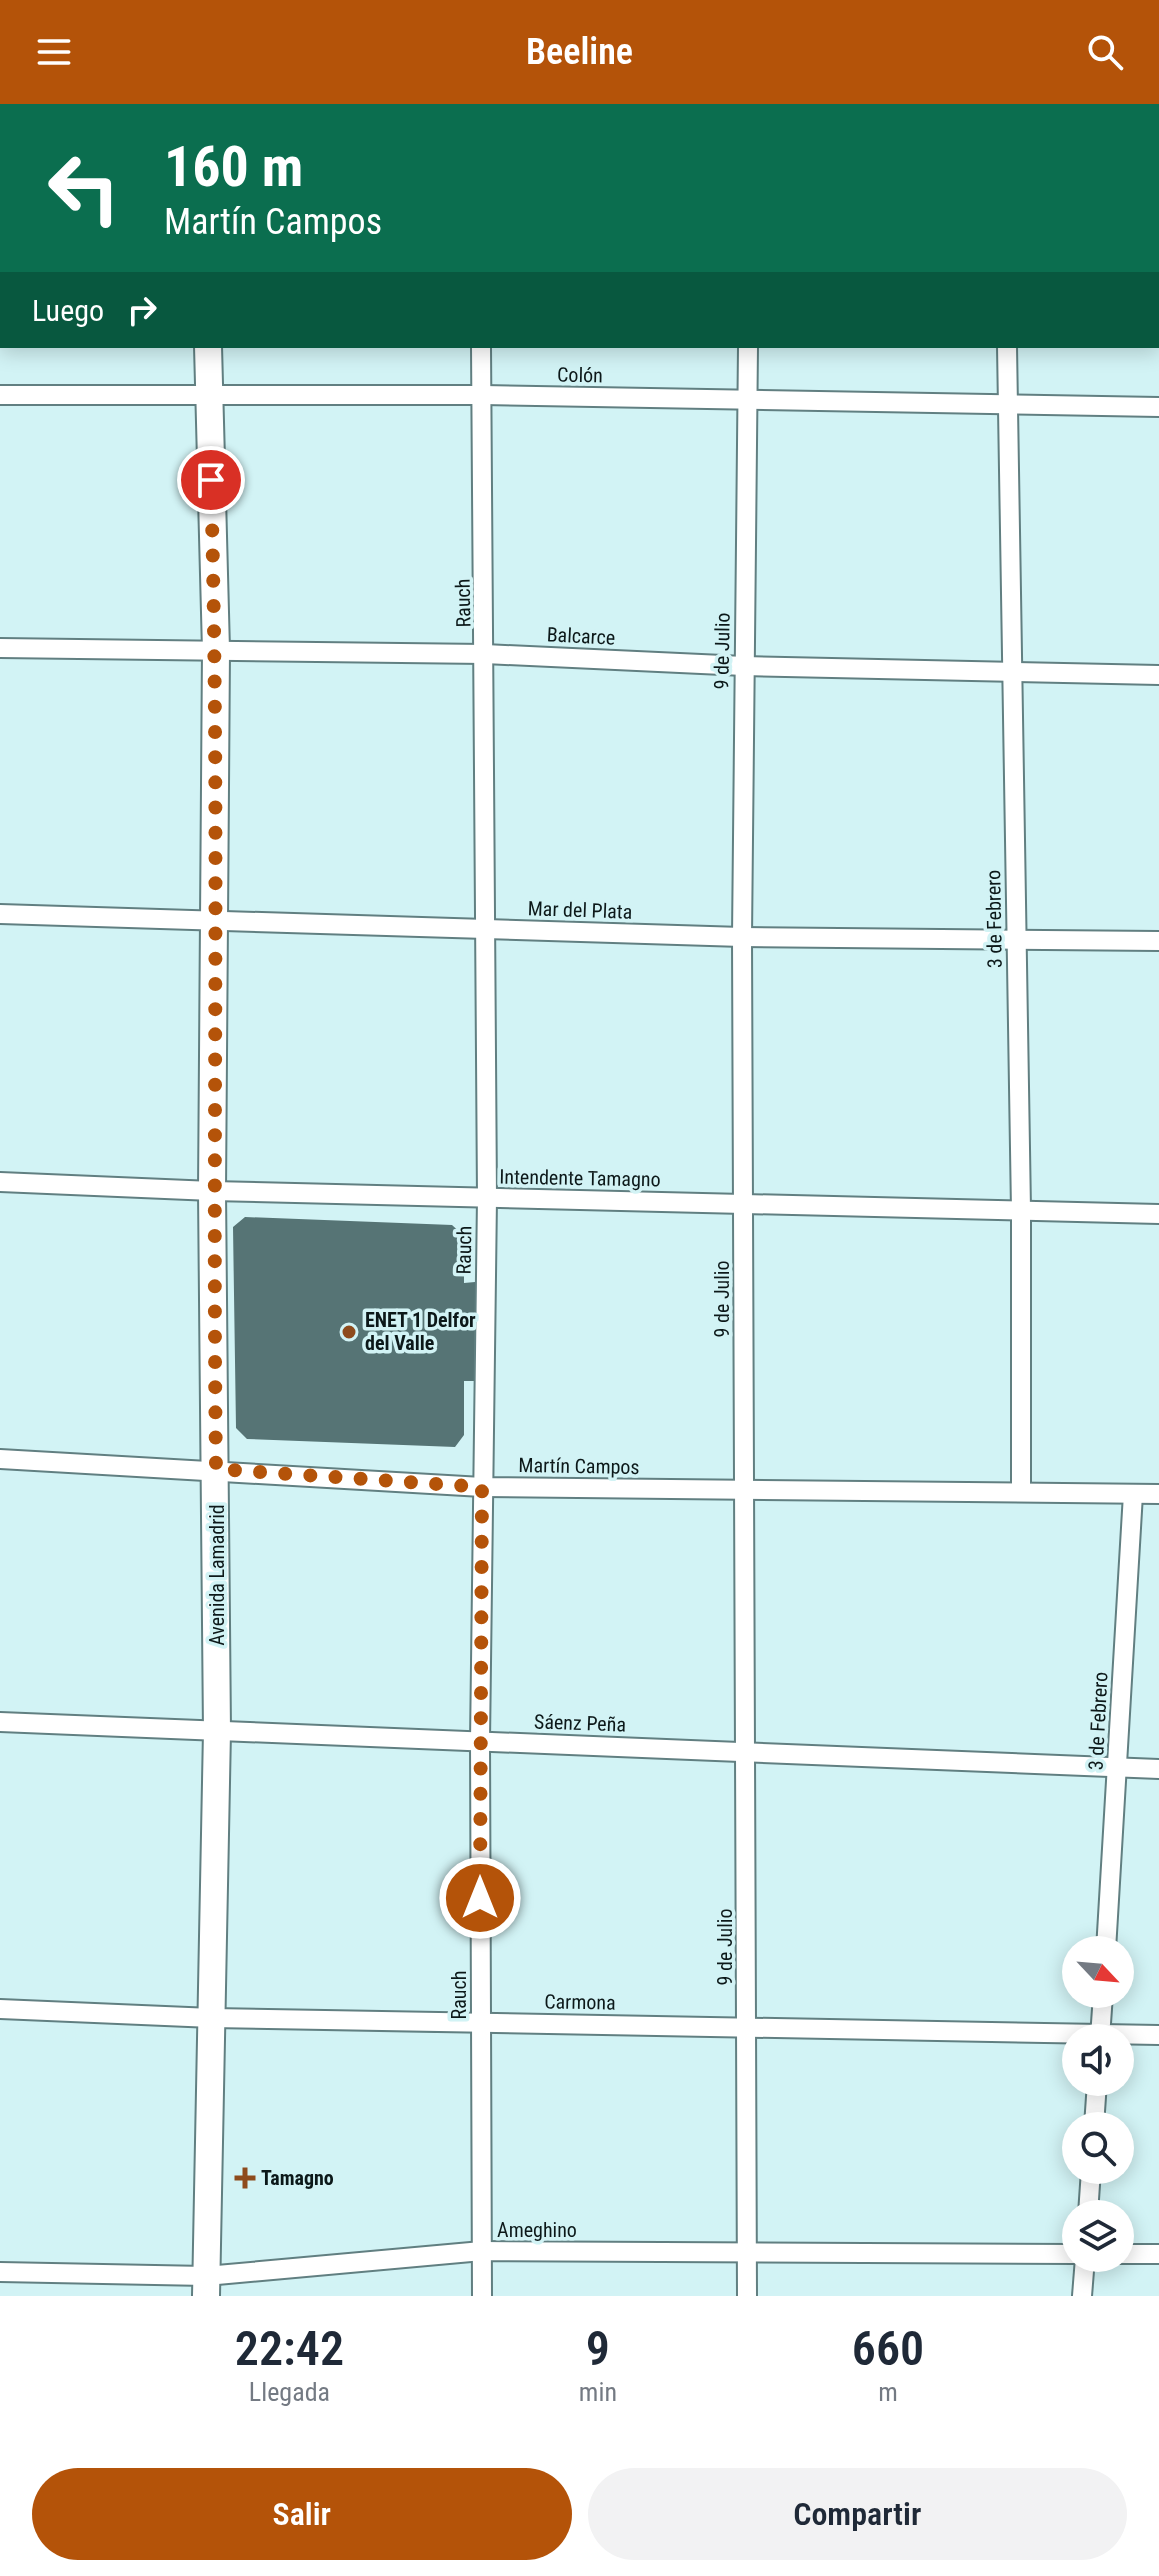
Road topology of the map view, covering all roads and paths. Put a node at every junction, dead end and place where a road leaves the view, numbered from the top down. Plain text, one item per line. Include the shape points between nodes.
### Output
1 (208, 348) edge
2 (481, 348) edge
3 (748, 348) edge
4 (1007, 348) edge
5 (209, 394) junction
6 (0, 395) edge
7 (483, 395) junction
8 (747, 400) junction
9 (1008, 403) junction
10 (1159, 407) edge
11 (0, 648) edge
12 (216, 650) junction
13 (485, 654) junction
14 (744, 666) junction
15 (1012, 674) junction
16 (1159, 675) edge
17 (0, 914) edge
18 (213, 920) junction
19 (483, 929) junction
20 (742, 937) junction
21 (1016, 938) junction
22 (1159, 941) edge
23 (0, 1182) edge
24 (212, 1191) junction
25 (487, 1198) junction
26 (743, 1204) junction
27 (1021, 1210) junction
28 (1159, 1214) edge
29 (0, 1459) edge
30 (216, 1469) junction
31 (482, 1487) junction
32 (745, 1491) junction
33 (1021, 1491) junction
34 (1133, 1494) junction
35 (1159, 1494) edge
36 (0, 1722) edge
37 (217, 1731) junction
38 (480, 1741) junction
39 (746, 1752) junction
40 (1118, 1767) junction
41 (1159, 1769) edge
42 (1107, 1936) edge
43 (0, 2009) edge
44 (212, 2018) junction
45 (481, 2023) junction
46 (747, 2027) junction
47 (1062, 2035) edge
48 (1134, 2035) edge
49 (1159, 2035) edge
50 (482, 2251) junction
51 (747, 2252) junction
52 (1062, 2254) edge
53 (1134, 2254) edge
54 (1159, 2254) edge
55 (0, 2272) edge
56 (1084, 2272) edge
57 (206, 2286) edge
58 (482, 2296) edge
59 (747, 2296) edge
60 (1082, 2296) edge

1 - 5 main road, Avenida Lamadrid
2 - 7 street, Rauch
3 - 8 street, 9 de Julio
4 - 9 street, 3 de Febrero
5 - 6 street, Colón
5 - 7 street, Colón
5 - 12 main road, Avenida Lamadrid
7 - 8 street, Colón
7 - 13 street, Rauch
8 - 9 street, Colón
8 - 14 street, 9 de Julio
9 - 10 street, Colón
9 - 15 street, 3 de Febrero
11 - 12 street, Balcarce
12 - 13 street, Balcarce
12 - 18 main road, Avenida Lamadrid
13 - 14 street, Balcarce
13 - 19 street, Rauch
14 - 15 street, Balcarce
14 - 20 street, 9 de Julio
15 - 16 street, Balcarce
15 - 21 street, 3 de Febrero
17 - 18 street, Mar del Plata
18 - 19 street, Mar del Plata
18 - 24 main road, Avenida Lamadrid
19 - 20 street, Mar del Plata
19 - 25 street, Rauch
20 - 21 street, Mar del Plata
20 - 26 street, 9 de Julio
21 - 22 street, Mar del Plata
21 - 27 street, 3 de Febrero
23 - 24 street, Intendente Tamagno
24 - 25 street, Intendente Tamagno
24 - 30 main road, Avenida Lamadrid
25 - 26 street, Intendente Tamagno
25 - 31 street, Rauch
26 - 27 street, Intendente Tamagno
26 - 32 street, 9 de Julio
27 - 28 street, Intendente Tamagno
27 - 33 street, 3 de Febrero
29 - 30 street, Martín Campos
30 - 31 street, Martín Campos
30 - 37 main road, Avenida Lamadrid
31 - 32 street, Martín Campos
31 - 38 street, Rauch
32 - 33 street, Martín Campos
32 - 39 street, 9 de Julio
33 - 34 street, Martín Campos
34 - 35 street, Martín Campos
34 - 40 street, 3 de Febrero
36 - 37 street, Sáenz Peña
37 - 38 street, Sáenz Peña
37 - 44 main road, Avenida Lamadrid
38 - 39 street, Sáenz Peña
38 - 45 street, Rauch
39 - 40 street, Sáenz Peña
39 - 46 street, 9 de Julio
40 - 41 street, Sáenz Peña
40 - 42 street, 3 de Febrero
43 - 44 street, Carmona
44 - 45 street, Carmona
44 - 57 main road, Avenida Lamadrid
45 - 46 street, Carmona
45 - 50 street, Rauch
46 - 47 street, Carmona
46 - 51 street, 9 de Julio
48 - 49 street, Carmona
50 - 51 street, Ameghino
50 - 57 street, Ameghino
50 - 58 street, Rauch
51 - 52 street, Ameghino
51 - 59 street, 9 de Julio
53 - 54 street
55 - 57 street, Ameghino
56 - 60 street

